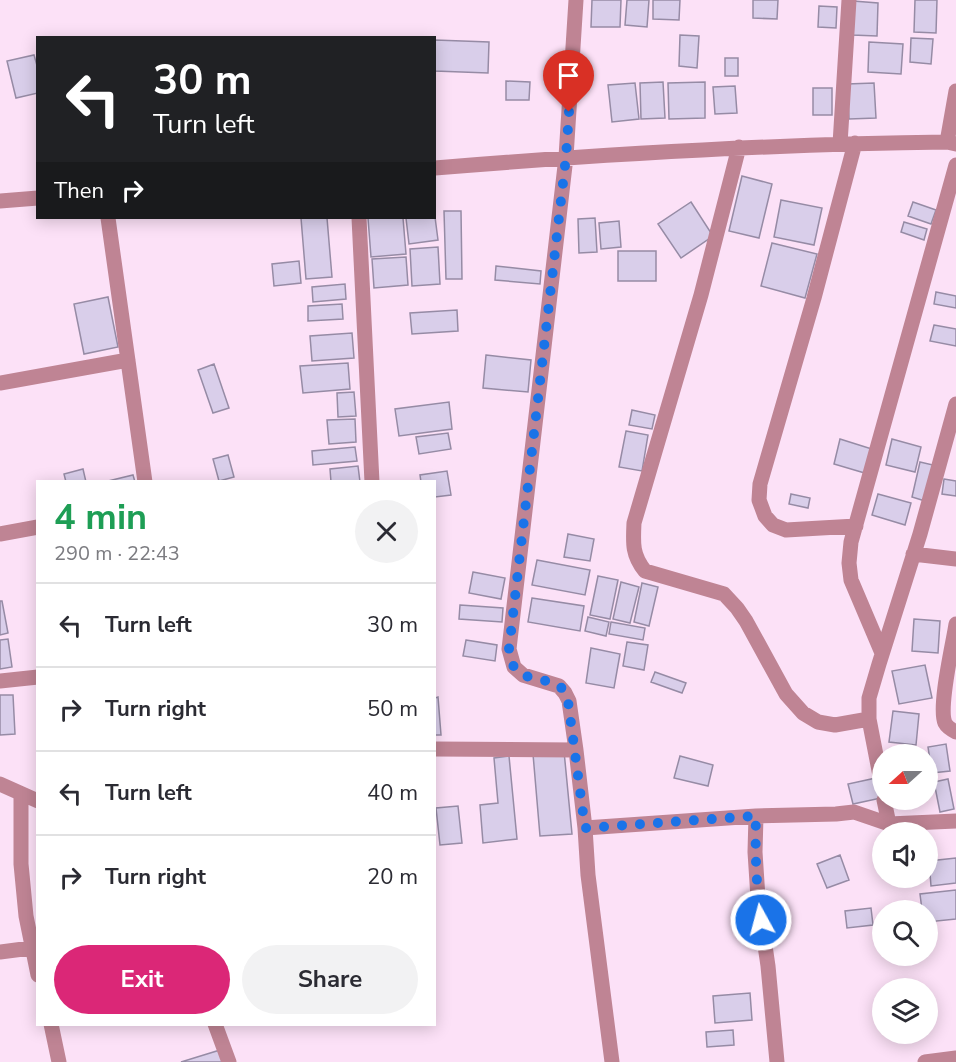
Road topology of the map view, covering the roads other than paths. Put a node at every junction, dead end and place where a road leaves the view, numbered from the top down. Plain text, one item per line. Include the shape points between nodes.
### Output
1 (576, 0) edge
2 (849, 0) edge
3 (956, 91) edge
4 (952, 143) edge
5 (848, 144) junction
6 (739, 147) junction
7 (566, 157) junction
8 (956, 165) edge
9 (436, 168) edge
10 (36, 198) edge
11 (0, 201) edge
12 (108, 219) edge
13 (359, 219) edge
14 (128, 360) junction
15 (0, 383) edge
16 (956, 404) edge
17 (145, 480) edge
18 (372, 480) edge
19 (856, 526) junction
20 (36, 527) edge
21 (0, 534) edge
22 (913, 554) junction
23 (956, 559) edge
24 (956, 624) edge
25 (882, 653) junction
26 (36, 678) edge
27 (0, 681) edge
28 (869, 719) junction
29 (956, 732) edge
30 (874, 744) edge
31 (436, 749) edge
32 (576, 750) junction
33 (0, 784) edge
34 (21, 794) junction
35 (36, 800) edge
36 (756, 816) junction
37 (956, 821) edge
38 (883, 822) edge
39 (934, 822) edge
40 (585, 828) junction
41 (32, 948) junction
42 (0, 952) edge
43 (36, 966) edge
44 (51, 1026) edge
45 (215, 1026) edge
46 (956, 1058) edge
47 (59, 1062) edge
48 (229, 1062) edge
49 (612, 1062) edge
50 (777, 1062) edge
51 (925, 1062) edge

1 - 7 street
2 - 5 street
3 - 4 street
4 - 5 street
5 - 6 street
5 - 19 street via 814,298 760,484 759,500 773,525 786,530
6 - 7 street
6 - 28 street via 701,295 633,523 633,546 645,571 724,594 746,621 786,694 803,713 818,722 836,725
7 - 9 street
7 - 32 street via 509,649 514,667 523,675 560,686 565,693
8 - 19 street
10 - 11 street
12 - 14 street
13 - 18 street
14 - 15 street
14 - 17 street
16 - 22 street
19 - 25 street via 849,563 851,580
20 - 21 street
22 - 23 street
22 - 25 street
24 - 29 street via 944,709 945,724
25 - 28 street via 870,698
26 - 27 street
28 - 30 street
31 - 32 street
32 - 40 street
33 - 34 street
34 - 35 street
34 - 41 street via 21,864
36 - 38 street via 854,812
36 - 40 street
36 - 50 street via 758,898
37 - 39 street
40 - 49 street
41 - 42 street
41 - 43 street
44 - 47 street
45 - 48 street
46 - 51 street

